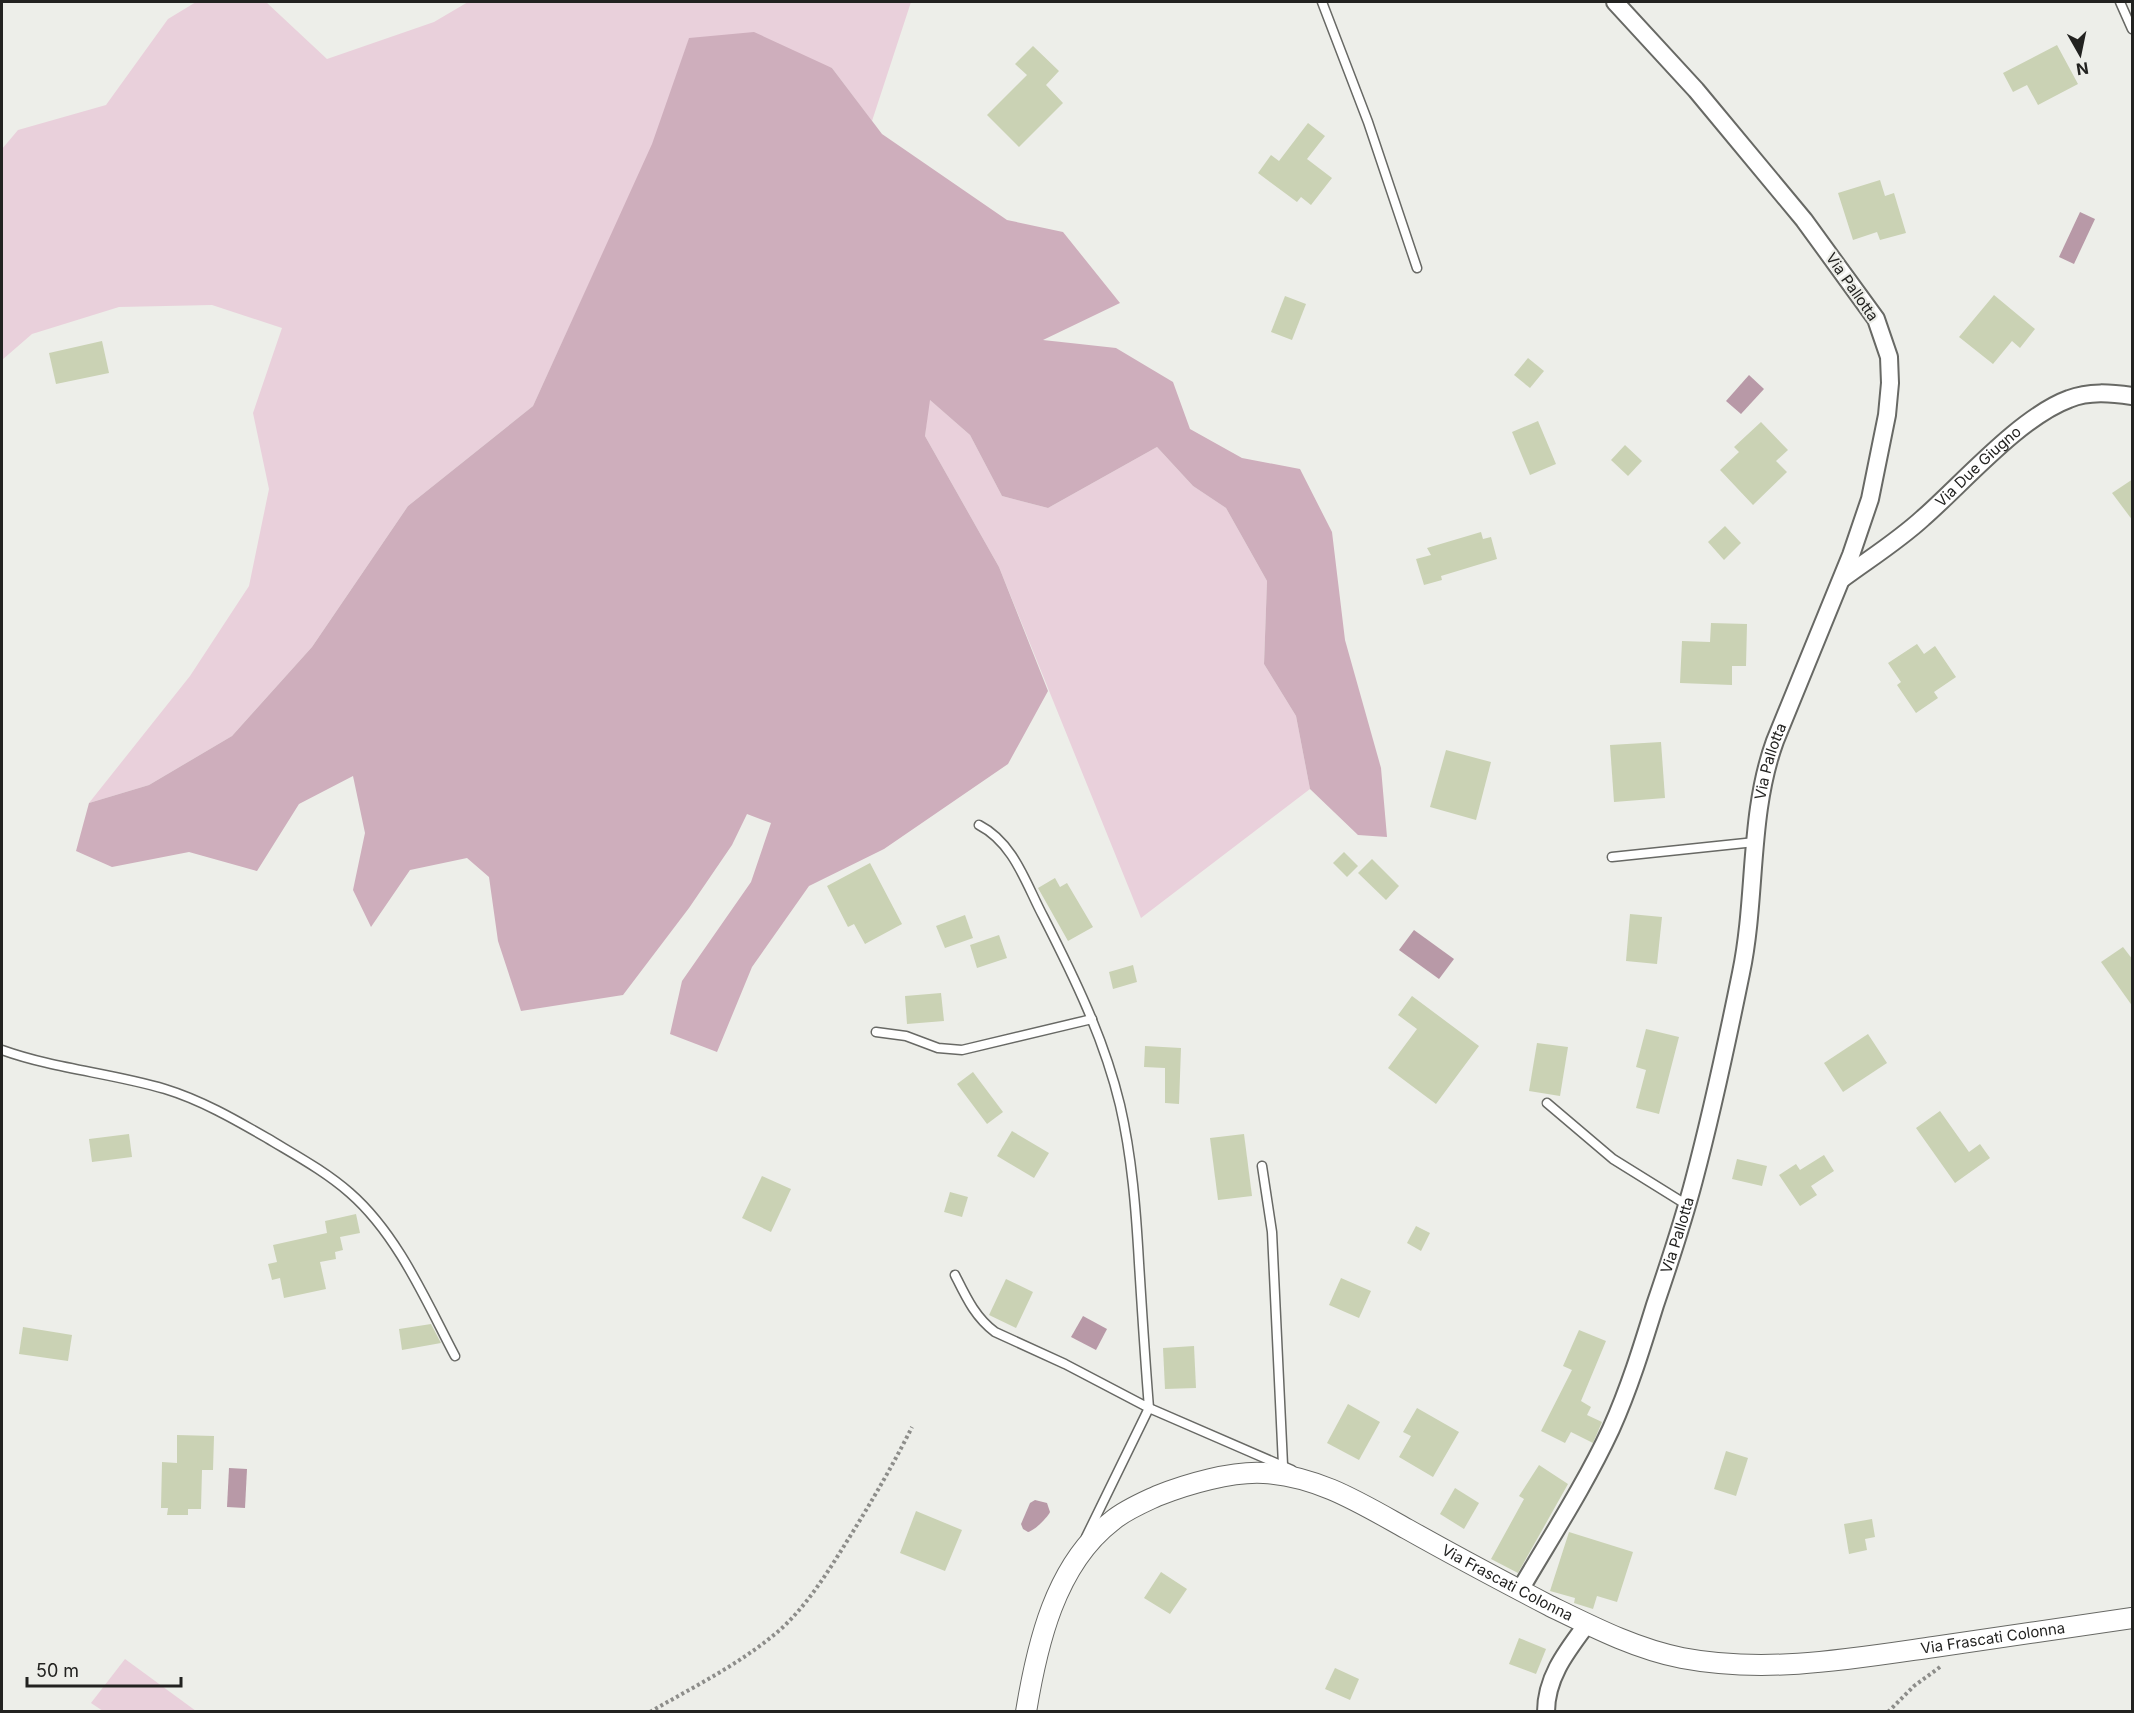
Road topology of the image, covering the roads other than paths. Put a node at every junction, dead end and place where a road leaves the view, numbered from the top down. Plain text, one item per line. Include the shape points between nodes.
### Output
1 (1322, 2) edge
2 (1615, 2) edge
3 (2120, 2) edge
4 (2133, 29) edge
5 (1417, 268) dead end
6 (2133, 396) edge
7 (1841, 579) junction
8 (979, 825) dead end
9 (1755, 842) junction
10 (1612, 857) dead end
11 (1092, 1019) junction
12 (876, 1032) dead end
13 (2, 1050) edge
14 (1547, 1103) dead end
15 (1262, 1166) dead end
16 (1687, 1204) junction
17 (955, 1275) dead end
18 (455, 1356) dead end
19 (1149, 1408) junction
20 (1283, 1466) junction
21 (1338, 1491) junction
22 (1520, 1590) junction
23 (1055, 1599) junction
24 (2133, 1618) edge
25 (1587, 1624) junction
26 (1026, 1712) edge
27 (1546, 1712) edge

1 - 5 lane
2 - 7 street, Via Pallotta via 1696,90 1804,220 1871,312 1881,332 1890,366 1887,416 1870,499
3 - 4 lane
6 - 7 street, Via Due Giugno via 2081,395 2047,410 2008,439 1909,531
7 - 9 street, Via Pallotta via 1771,752
8 - 11 lane via 1009,850
9 - 10 lane
9 - 16 street, Via Pallotta via 1743,963
11 - 12 lane via 962,1050
11 - 19 lane via 1114,1083 1130,1158
13 - 18 lane via 52,1065 154,1086 196,1100 333,1179 361,1203 394,1246
14 - 16 lane via 1613,1160
15 - 20 lane via 1272,1232
16 - 22 street, Via Pallotta via 1614,1422
17 - 19 lane via 972,1308 995,1332
19 - 20 lane
19 - 23 lane
20 - 21 lane
21 - 22 street, Via Frascati Colonna
21 - 23 street, Via Frascati Colonna via 1263,1473 1231,1475 1164,1493 1128,1510 1102,1529 1080,1556
22 - 25 street, Via Frascati Colonna
23 - 26 street, Via Frascati Colonna via 1036,1658
24 - 25 street, Via Frascati Colonna via 1861,1658 1764,1665 1673,1656
25 - 27 street via 1554,1674

